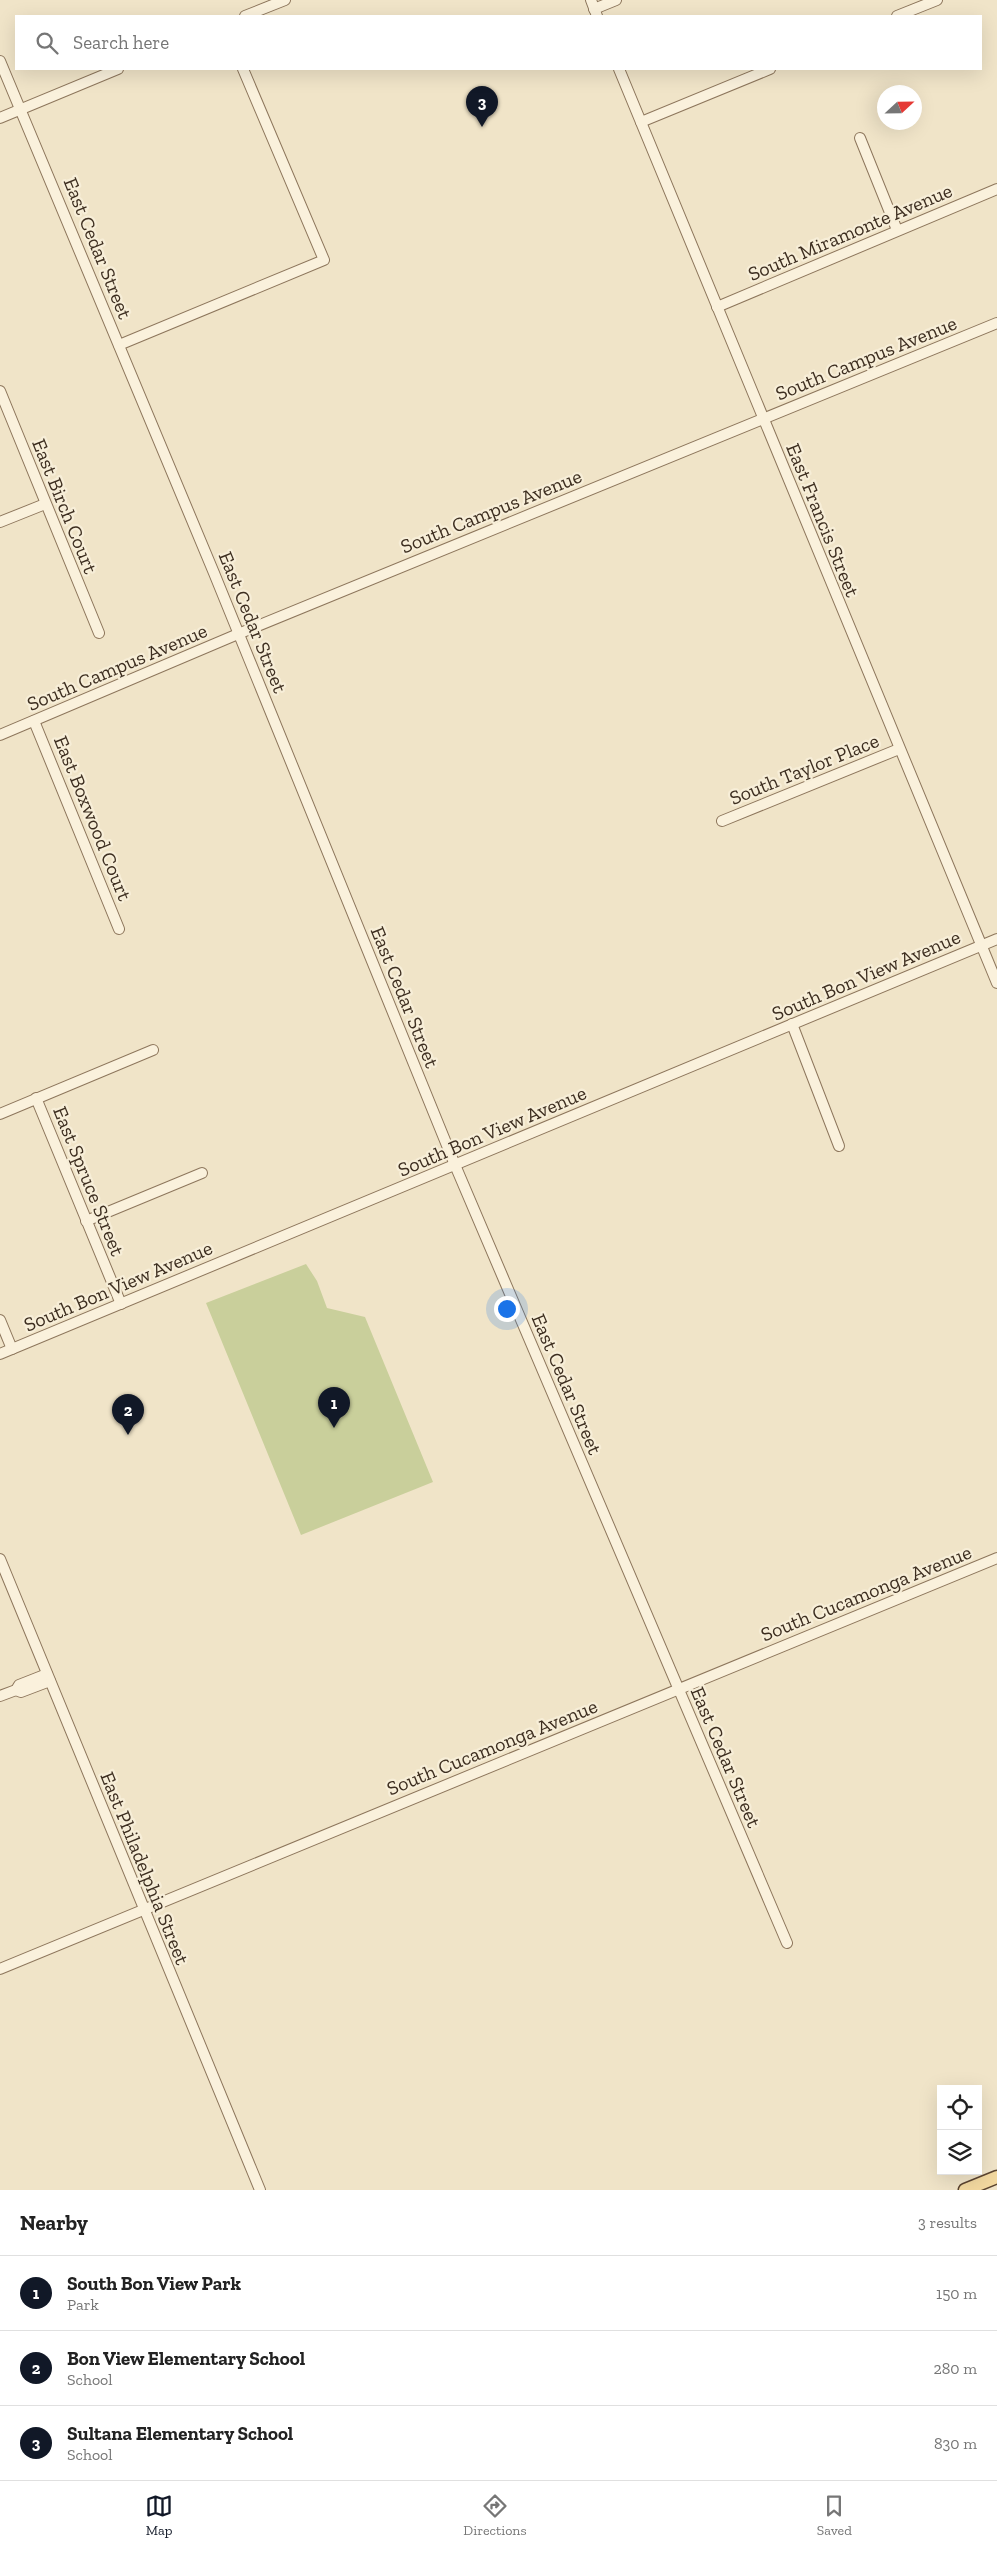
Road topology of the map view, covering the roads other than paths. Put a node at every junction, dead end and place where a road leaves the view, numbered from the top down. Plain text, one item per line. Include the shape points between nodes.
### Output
1 (285, 0) edge
2 (616, 0) edge
3 (937, 0) edge
4 (594, 8) edge
5 (248, 15) edge
6 (900, 15) edge
7 (0, 61) edge
8 (116, 70) edge
9 (243, 70) edge
10 (619, 70) edge
11 (768, 70) edge
12 (22, 109) junction
13 (0, 118) edge
14 (641, 122) junction
15 (860, 138) dead end
16 (997, 189) edge
17 (898, 230) junction
18 (717, 307) junction
19 (997, 323) edge
20 (118, 345) junction
21 (0, 391) edge
22 (763, 419) junction
23 (45, 504) junction
24 (0, 522) edge
25 (99, 633) dead end
26 (238, 634) junction
27 (34, 721) junction
28 (0, 735) edge
29 (899, 749) junction
30 (722, 821) dead end
31 (119, 928) dead end
32 (997, 939) edge
33 (982, 946) junction
34 (997, 983) edge
35 (792, 1024) junction
36 (153, 1050) dead end
37 (36, 1098) junction
38 (0, 1114) edge
39 (839, 1146) dead end
40 (455, 1165) junction
41 (202, 1173) dead end
42 (86, 1221) junction
43 (121, 1304) junction
44 (0, 1320) edge
45 (12, 1349) junction
46 (0, 1354) edge
47 (997, 1558) edge
48 (0, 1559) edge
49 (48, 1678) junction
50 (679, 1689) junction
51 (0, 1696) edge
52 (143, 1910) junction
53 (787, 1943) dead end
54 (0, 1969) edge
55 (997, 2177) edge
56 (260, 2190) edge
57 (965, 2190) edge

1 - 5 street
2 - 4 street
3 - 6 street
7 - 12 street, East Cedar Street
8 - 12 street
9 - 20 street via 324,260
10 - 14 street, East Francis Street
11 - 14 street
12 - 13 street
12 - 20 street, East Cedar Street
14 - 18 street, East Francis Street
15 - 17 street
16 - 17 street, South Miramonte Avenue
17 - 18 street, South Miramonte Avenue
18 - 22 street, East Francis Street
19 - 22 street, South Campus Avenue
20 - 26 street, East Cedar Street
21 - 23 street, East Birch Court
22 - 26 street, South Campus Avenue
22 - 29 street, East Francis Street
23 - 24 street
23 - 25 street, East Birch Court
26 - 27 street, South Campus Avenue
26 - 40 street, East Cedar Street
27 - 28 street, South Campus Avenue
27 - 31 street, East Boxwood Court
29 - 30 street, South Taylor Place
29 - 33 street, East Francis Street
32 - 33 street, South Bon View Avenue
33 - 34 street, East Francis Street
33 - 35 street, South Bon View Avenue
35 - 39 street
35 - 40 street, South Bon View Avenue
36 - 37 street
37 - 38 street
37 - 42 street, East Spruce Street
40 - 43 street, South Bon View Avenue
40 - 50 street, East Cedar Street
41 - 42 street
42 - 43 street, East Spruce Street
43 - 45 street, South Bon View Avenue
44 - 45 street
45 - 46 street, South Bon View Avenue
47 - 50 street, South Cucamonga Avenue
48 - 49 street, East Philadelphia Street
49 - 51 street via 22,1692 16,1690
49 - 52 street, East Philadelphia Street
50 - 52 street, South Cucamonga Avenue
50 - 53 street, East Cedar Street
52 - 54 street, South Cucamonga Avenue
52 - 56 street, East Philadelphia Street
55 - 57 main road

